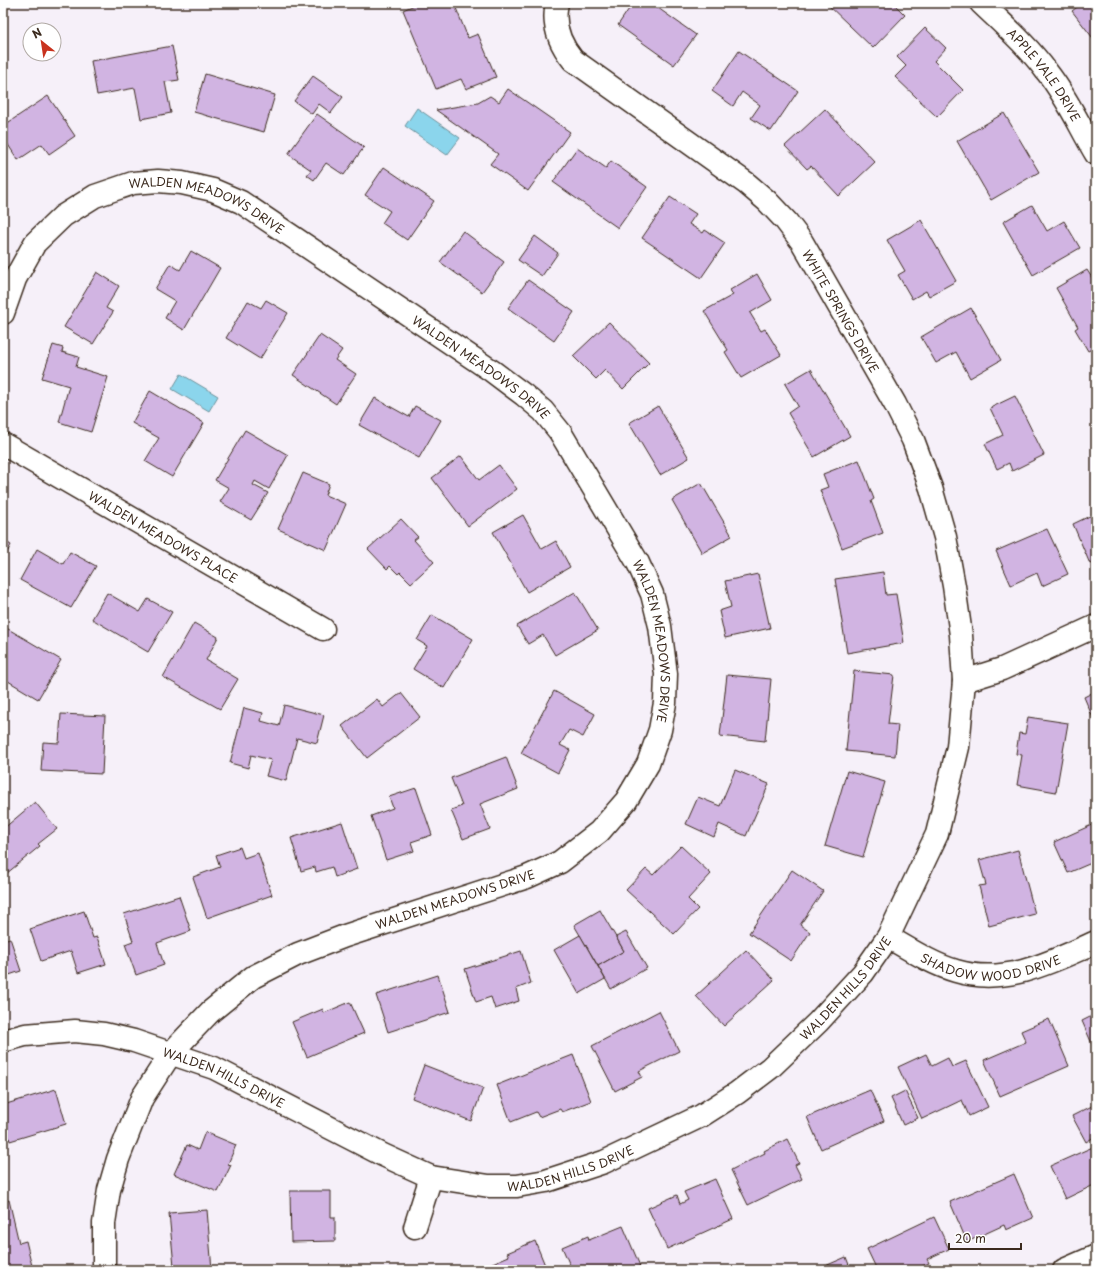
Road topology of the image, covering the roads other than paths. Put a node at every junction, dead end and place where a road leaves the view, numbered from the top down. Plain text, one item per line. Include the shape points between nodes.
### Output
1 (557, 3) edge
2 (981, 3) edge
3 (1096, 154) edge
4 (3, 313) edge
5 (3, 444) edge
6 (1096, 626) edge
7 (323, 629) dead end
8 (964, 681) junction
9 (888, 937) junction
10 (1096, 942) edge
11 (3, 1041) edge
12 (171, 1053) junction
13 (431, 1176) junction
14 (415, 1226) dead end
15 (1096, 1256) edge
16 (104, 1270) edge
17 (1064, 1270) edge

1 - 8 street, WHITE SPRINGS DRIVE via 554,13 555,26 560,42 573,60 746,183 786,221 802,242 895,404 929,481 945,537 954,586
2 - 3 street, APPLE VALE DRIVE via 1048,72
4 - 12 street, WALDEN MEADOWS DRIVE via 15,279 35,243 63,216 95,196 132,184 158,181 212,190 241,202 492,371 543,412 560,432 638,563 652,594 660,626 666,674 665,703 660,730 648,764 626,801 599,832 560,862 527,877 345,936 291,957 253,977 210,1012
5 - 7 street, WALDEN MEADOWS PLACE
6 - 8 street via 1002,668
8 - 9 street, WALDEN HILLS DRIVE via 958,747 937,834
9 - 10 street, SHADOW WOOD DRIVE via 956,971 996,976 1027,970
9 - 13 street, WALDEN HILLS DRIVE via 863,973 818,1022 770,1068 701,1116 604,1162 546,1181 517,1186 489,1186
11 - 12 street, WALDEN HILLS DRIVE via 25,1035 75,1031 119,1037
12 - 13 street, WALDEN HILLS DRIVE via 214,1068 383,1155
12 - 16 street, WALDEN MEADOWS DRIVE via 142,1098 118,1159 109,1190 104,1223
13 - 14 street
15 - 17 street

